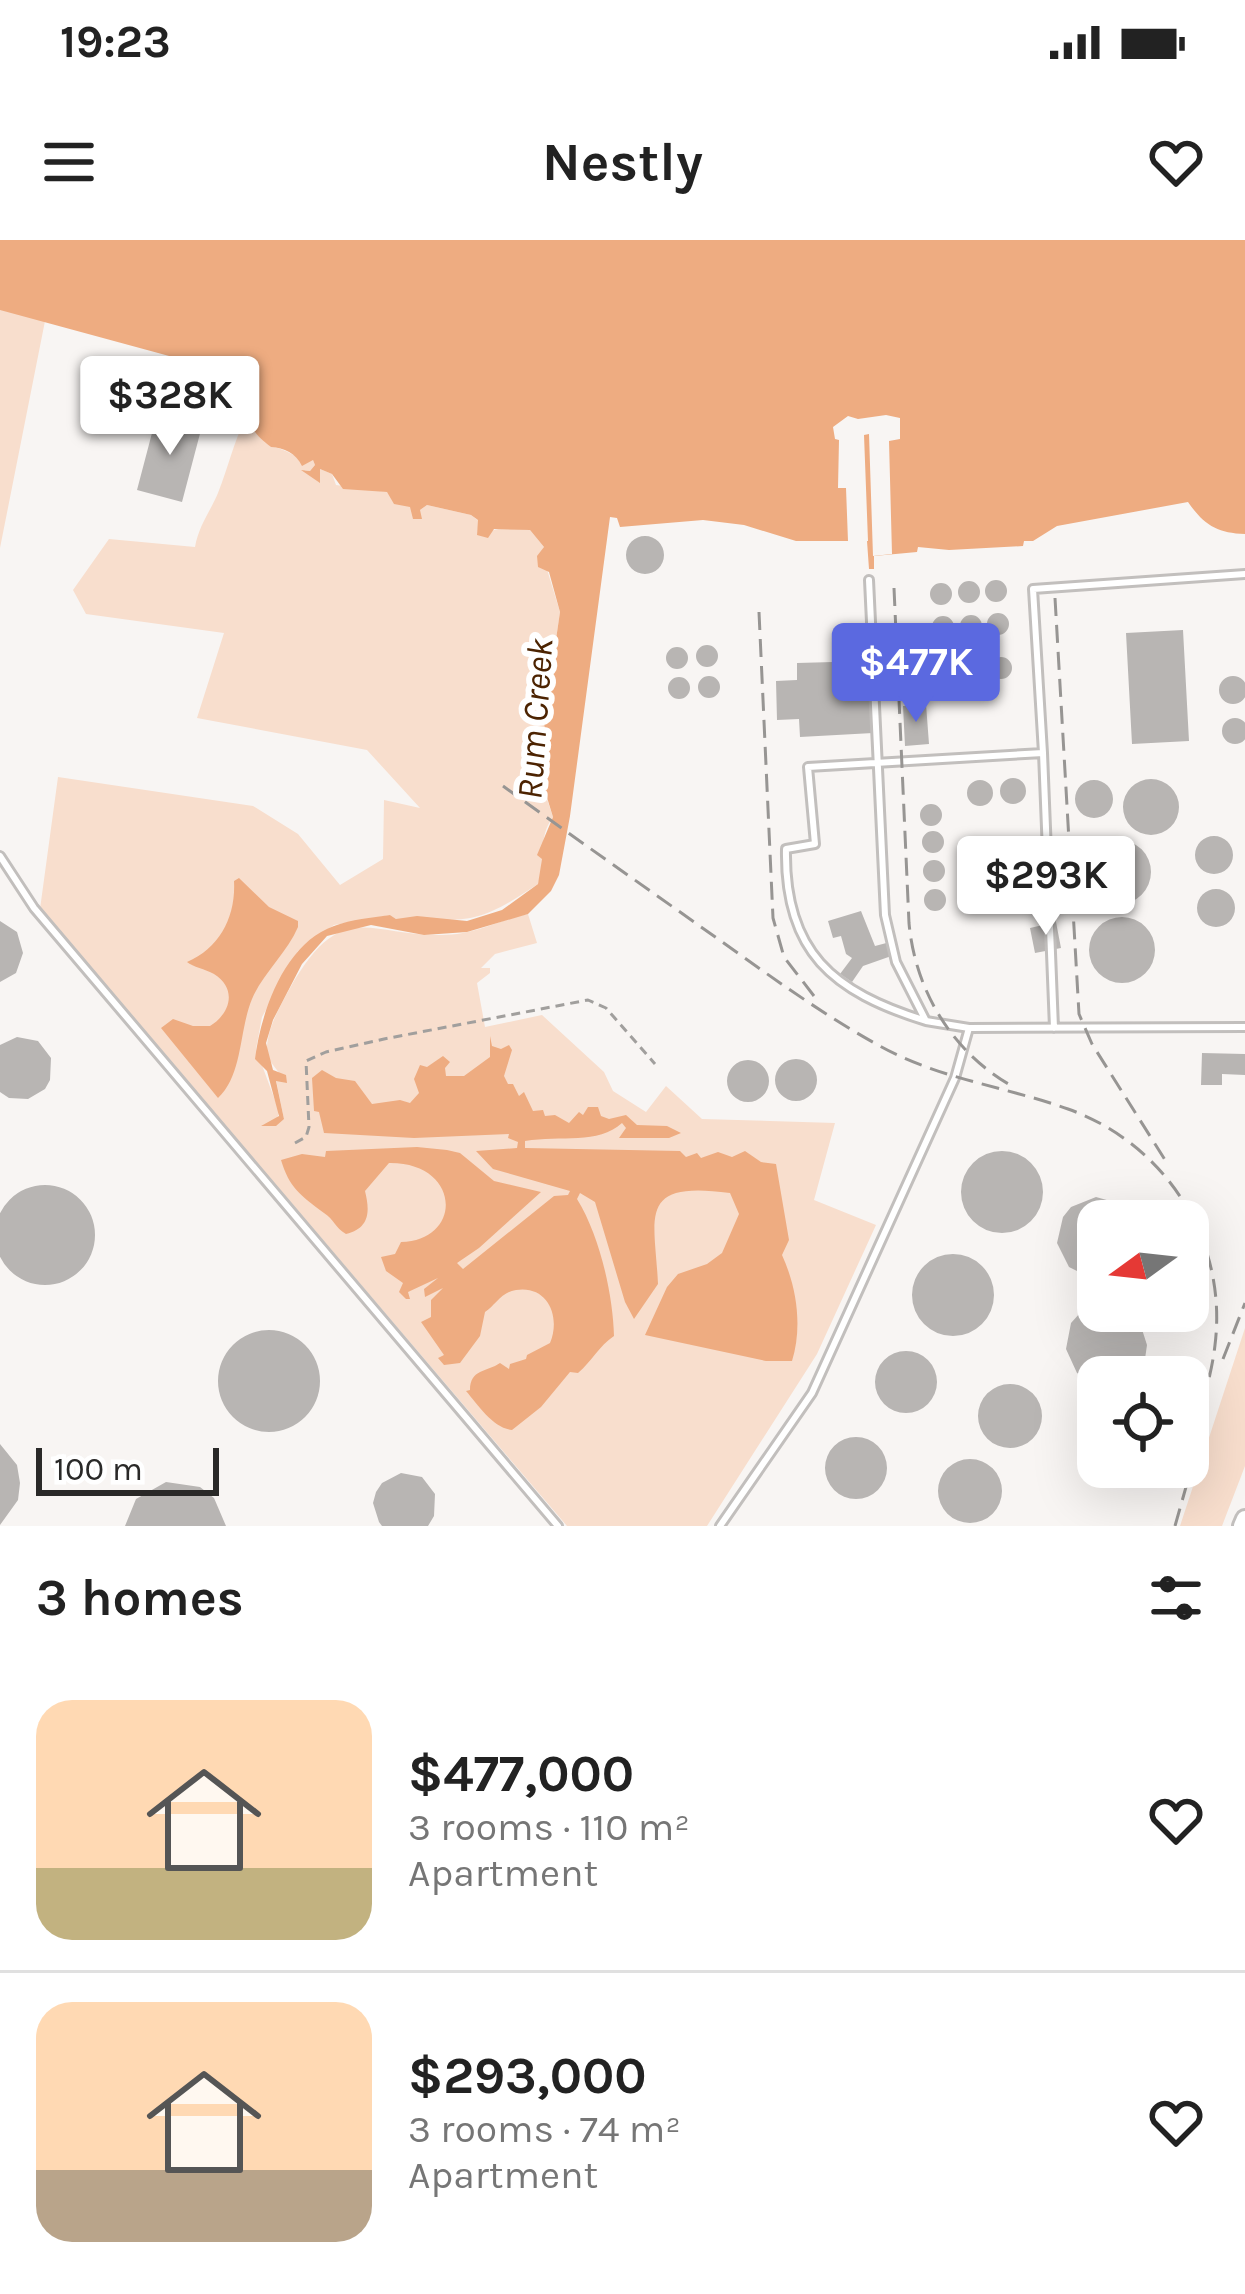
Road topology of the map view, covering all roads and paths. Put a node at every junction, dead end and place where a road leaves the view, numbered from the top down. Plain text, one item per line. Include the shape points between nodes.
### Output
1 (1245, 574) edge
2 (869, 580) dead end
3 (1043, 753) junction
4 (878, 761) junction
5 (0, 856) edge
6 (926, 1021) junction
7 (1245, 1027) edge
8 (969, 1028) junction
9 (1054, 1028) junction
10 (656, 1064) dead end
11 (295, 1143) dead end
12 (558, 1526) edge
13 (720, 1526) edge

1 - 3 lane via 1033,589
2 - 4 lane
3 - 4 lane
3 - 9 lane
4 - 6 lane via 885,914 896,962
4 - 6 lane via 808,767 815,844 786,849 785,884 815,960 845,988
5 - 12 lane via 34,908
6 - 8 lane
7 - 9 lane
8 - 9 lane
8 - 13 lane via 955,1078 812,1393
10 - 11 path via 606,1008 588,1000 384,1039 306,1060 309,1127

